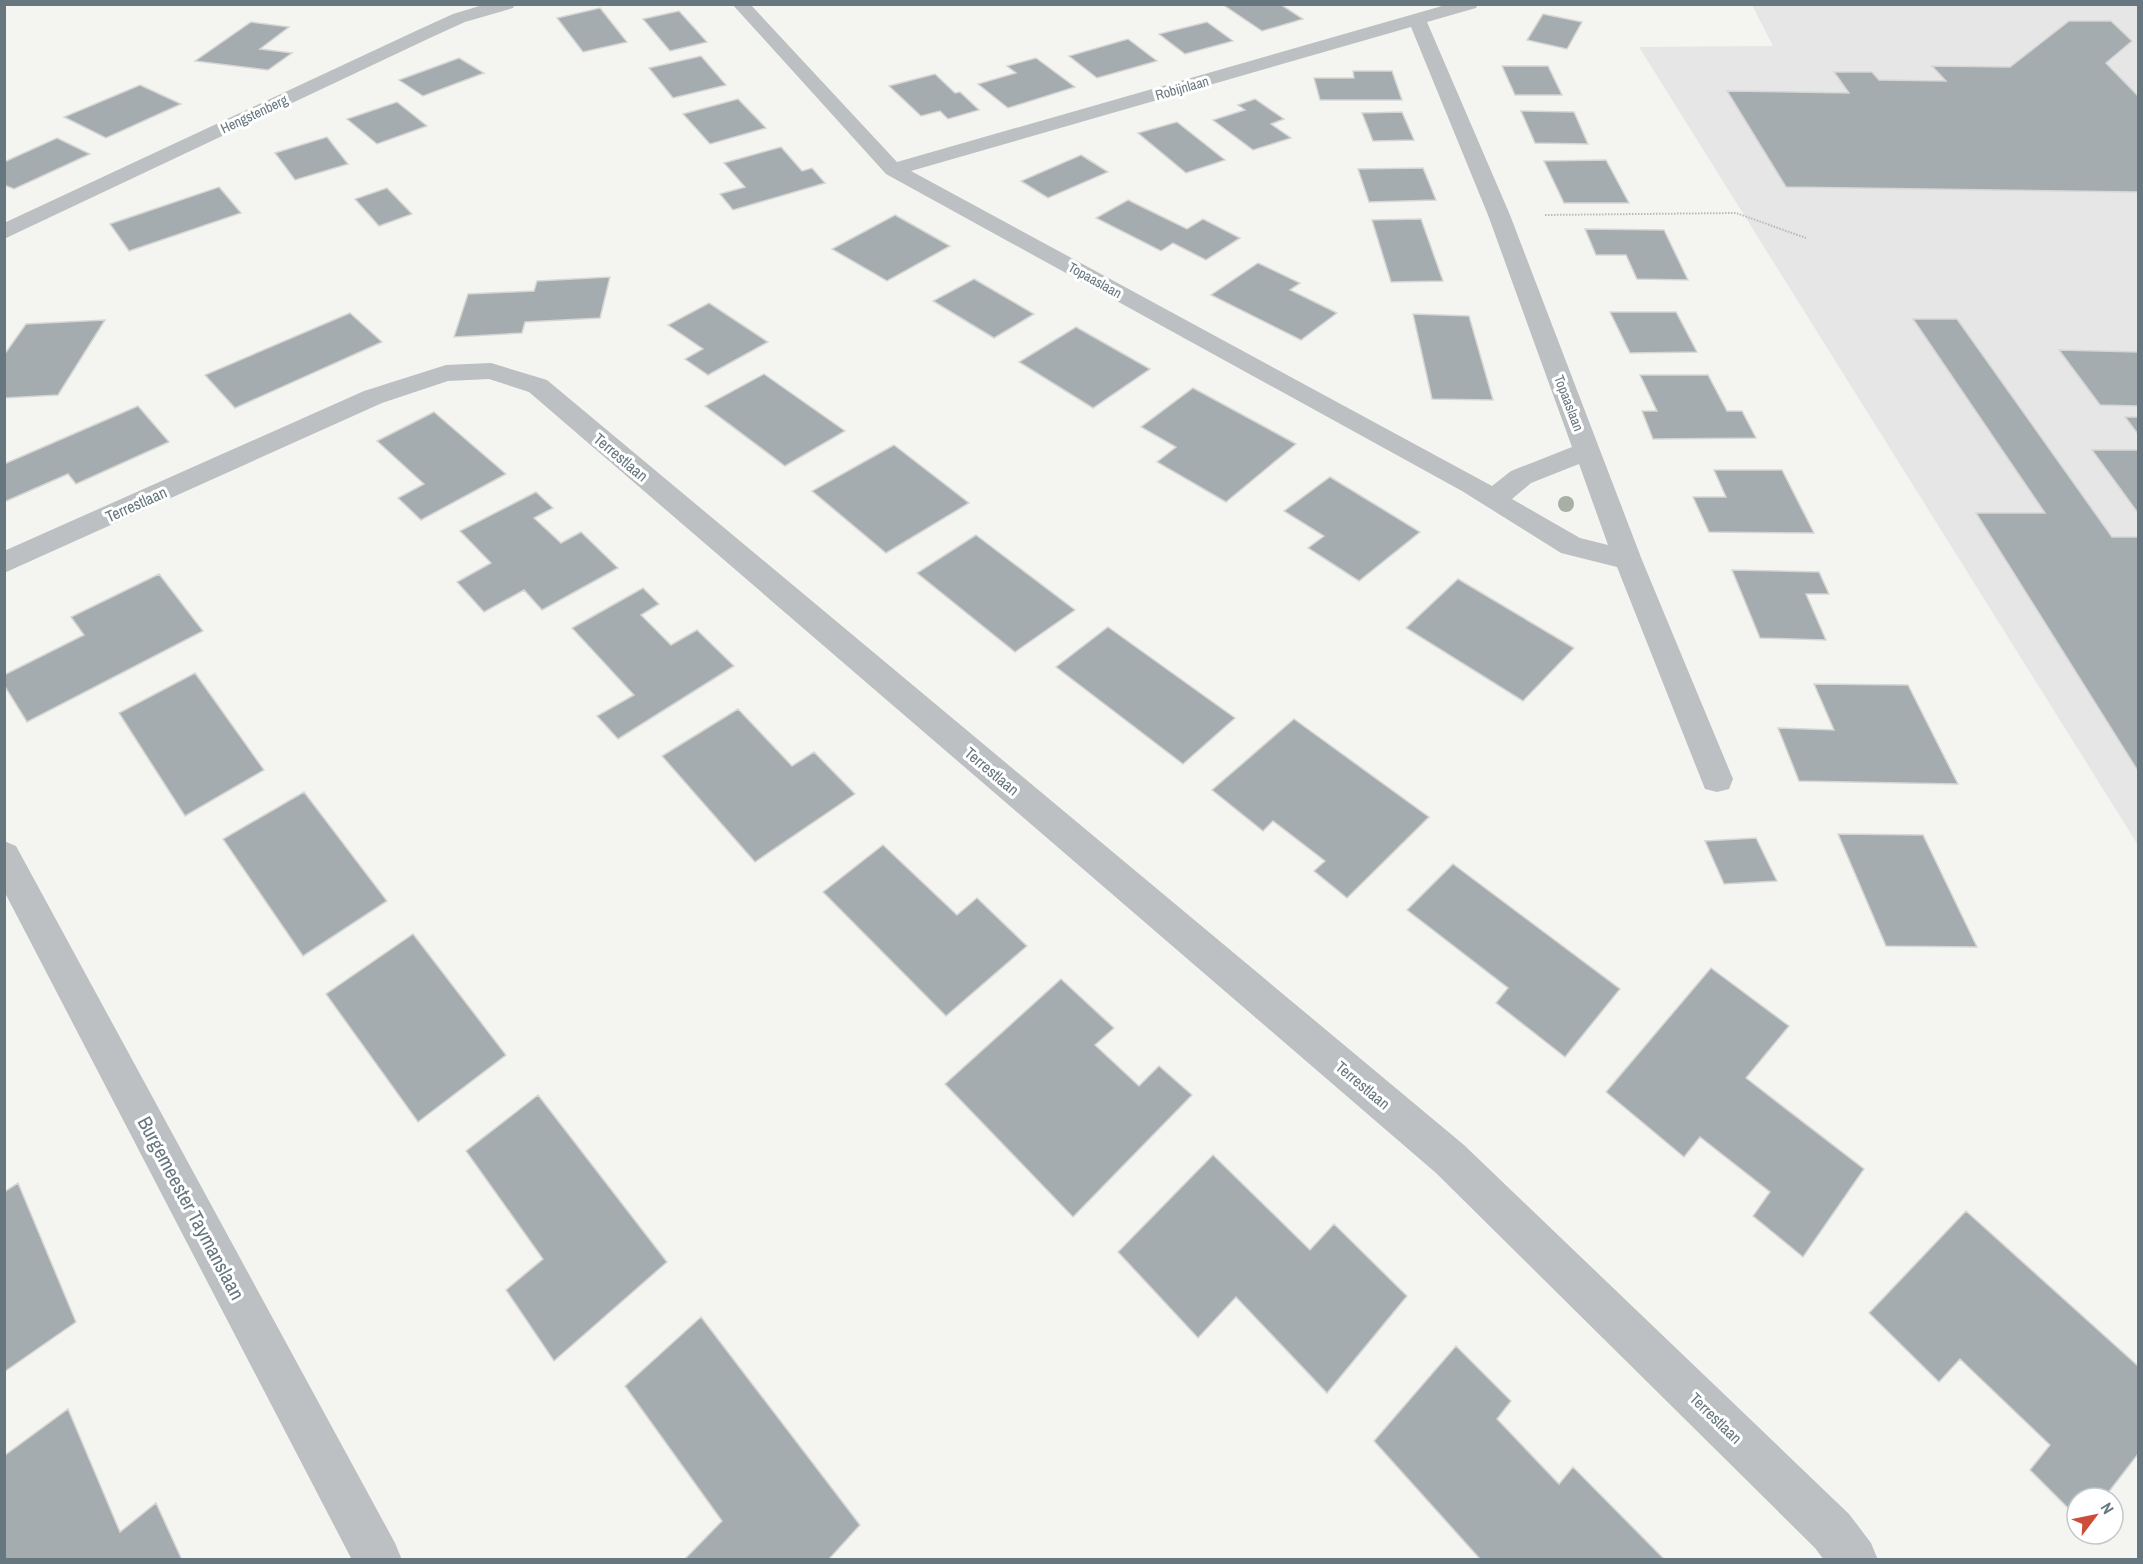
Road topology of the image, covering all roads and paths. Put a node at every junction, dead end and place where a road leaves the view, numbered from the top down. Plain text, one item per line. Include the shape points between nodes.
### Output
1 (507, 4) edge
2 (740, 4) edge
3 (1470, 4) edge
4 (1417, 20) junction
5 (893, 170) junction
6 (1499, 215) junction
7 (4, 232) edge
8 (1806, 238) dead end
9 (1587, 451) junction
10 (1493, 500) junction
11 (1628, 560) junction
12 (4, 563) edge
13 (1717, 779) dead end
14 (7, 868) edge
15 (378, 1560) edge
16 (1854, 1560) edge

1 - 7 street, Hengstenberg via 434,29
2 - 5 street, Topaaslaan
3 - 4 street, Robijnlaan
4 - 5 street, Robijnlaan
4 - 6 street, Topaaslaan
5 - 10 street, Topaaslaan via 1472,485
6 - 8 path via 1736,213
6 - 9 street, Topaaslaan
9 - 10 street, Topaaslaan via 1521,477
9 - 11 street, Topaaslaan
10 - 11 street, Topaaslaan via 1571,546
11 - 13 street, Topaaslaan
12 - 16 street, Terrestlaan via 373,397 458,373 491,371 538,386 1450,1159 1833,1531
14 - 15 street, Burgemeester Taymanslaan

